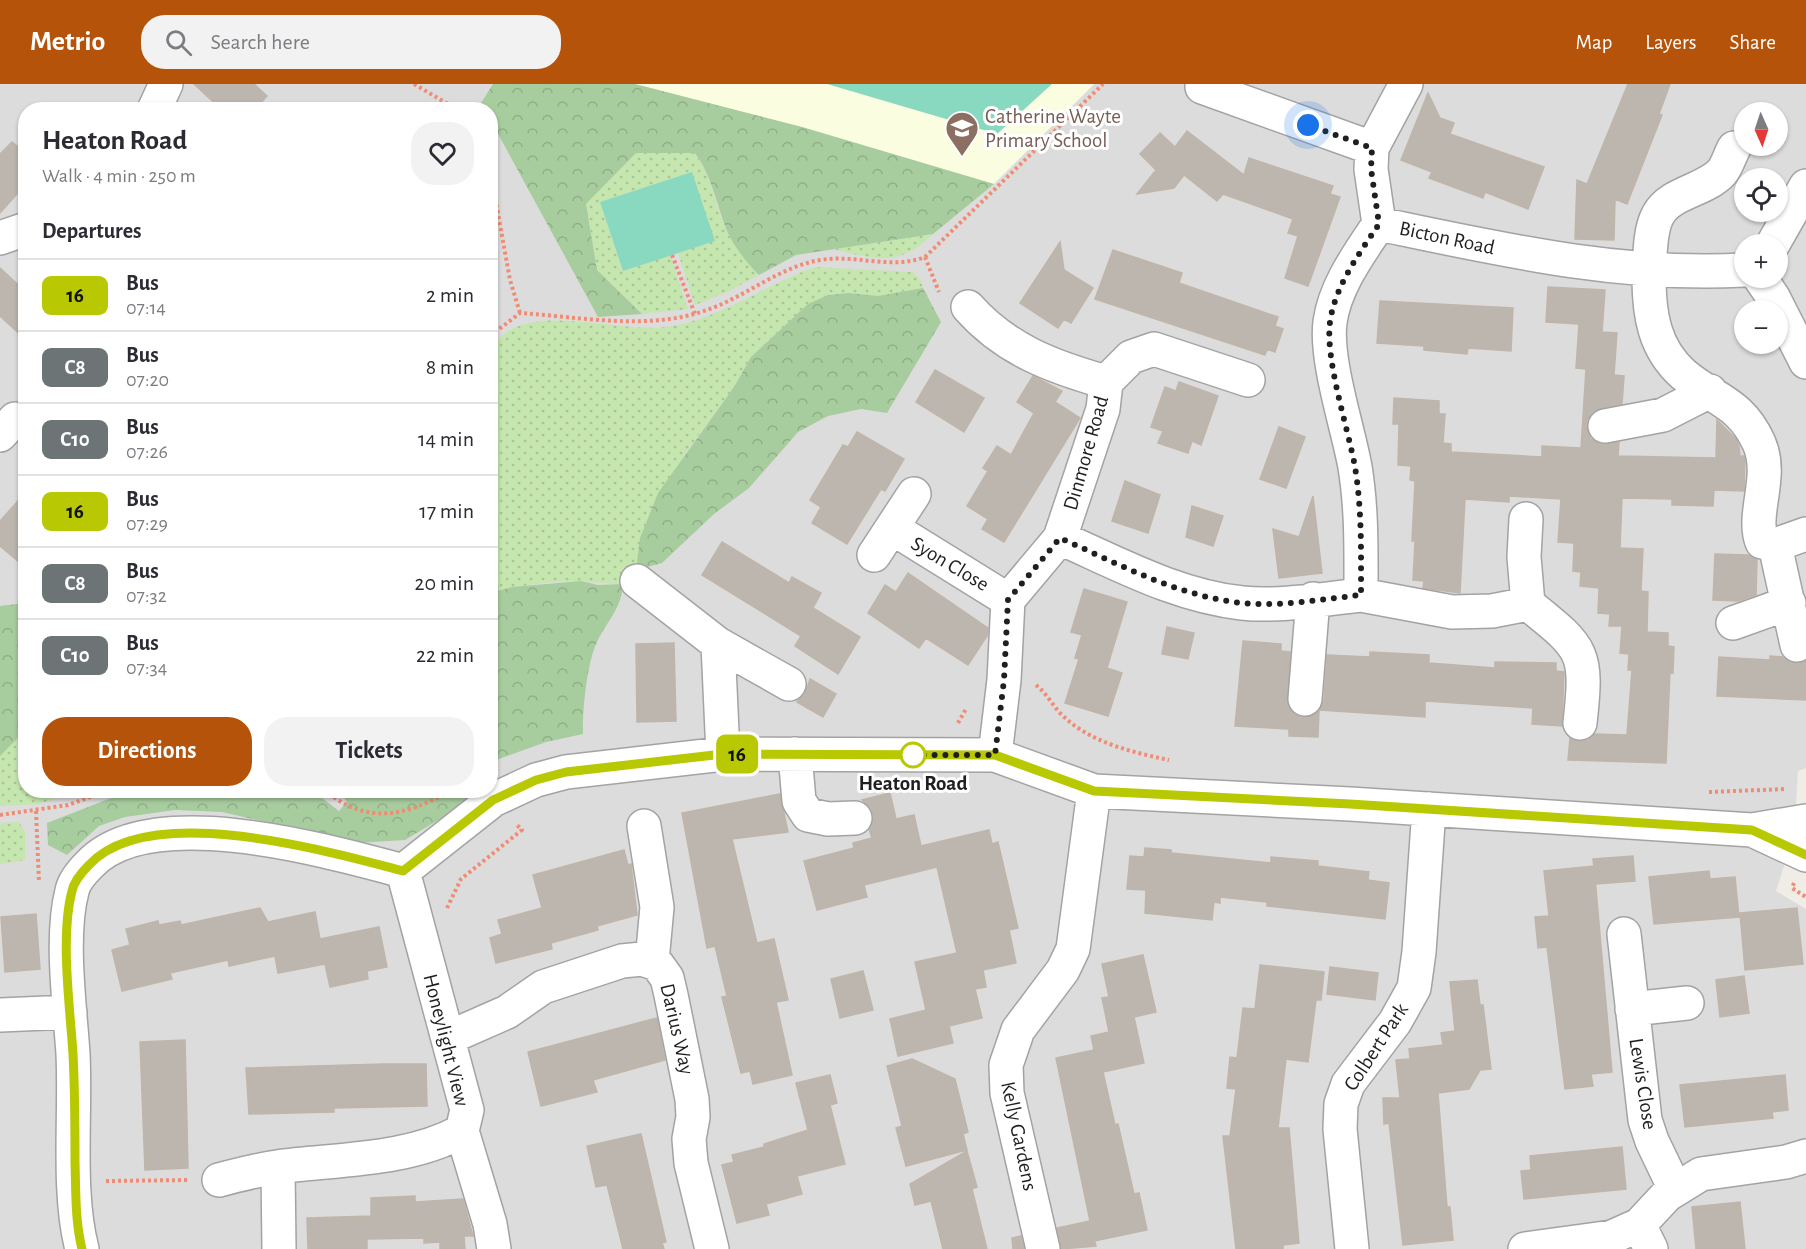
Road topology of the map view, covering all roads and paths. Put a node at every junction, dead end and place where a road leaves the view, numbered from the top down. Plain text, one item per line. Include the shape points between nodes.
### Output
1 (166, 84) edge
2 (414, 84) edge
3 (1103, 84) edge
4 (1406, 84) edge
5 (1202, 87) dead end
6 (158, 102) edge
7 (444, 102) edge
8 (1372, 148) junction
9 (1734, 148) dead end
10 (1806, 186) edge
11 (498, 213) edge
12 (1379, 224) junction
13 (18, 232) edge
14 (1779, 234) edge
15 (0, 238) edge
16 (672, 255) dead end
17 (1650, 268) junction
18 (1734, 271) edge
19 (1767, 288) edge
20 (968, 307) dead end
21 (520, 313) junction
22 (695, 314) junction
23 (498, 330) edge
24 (1806, 362) edge
25 (1248, 380) dead end
26 (1106, 382) junction
27 (1710, 391) junction
28 (1605, 426) dead end
29 (914, 494) dead end
30 (1526, 519) dead end
31 (1806, 534) edge
32 (1060, 538) junction
33 (1775, 545) junction
34 (637, 581) dead end
35 (1361, 595) junction
36 (1313, 599) junction
37 (1008, 600) junction
38 (1789, 603) junction
39 (1528, 604) junction
40 (1733, 623) dead end
41 (717, 644) junction
42 (1797, 645) dead end
43 (1004, 680) junction
44 (789, 684) dead end
45 (1305, 699) dead end
46 (968, 706) dead end
47 (1580, 723) dead end
48 (952, 727) dead end
49 (723, 754) junction
50 (795, 754) junction
51 (995, 755) junction
52 (1178, 762) dead end
53 (1792, 788) dead end
54 (1094, 791) junction
55 (1706, 792) dead end
56 (84, 798) edge
57 (335, 798) edge
58 (435, 798) edge
59 (497, 798) edge
60 (498, 798) edge
61 (1430, 809) junction
62 (0, 814) edge
63 (855, 818) dead end
64 (1806, 821) edge
65 (644, 826) dead end
66 (1752, 830) junction
67 (1806, 855) edge
68 (403, 871) junction
69 (1624, 934) dead end
70 (652, 961) junction
71 (1687, 1003) dead end
72 (1632, 1009) junction
73 (70, 1012) junction
74 (0, 1015) edge
75 (448, 1038) junction
76 (462, 1131) junction
77 (1806, 1156) edge
78 (278, 1167) junction
79 (219, 1180) joint
80 (75, 1182) junction
81 (1675, 1189) junction
82 (1645, 1237) edge
83 (82, 1249) edge
84 (279, 1249) edge
85 (494, 1249) edge
86 (712, 1249) edge
87 (1043, 1249) edge
88 (1352, 1249) edge
89 (1525, 1249) edge

1 - 6 street
2 - 7 path
3 - 22 path via 925,256 898,264 831,259 807,263 764,281 727,303
4 - 8 street
5 - 8 street
8 - 12 street
9 - 17 street via 1723,172 1671,202 1659,214
10 - 14 street
11 - 21 path
12 - 17 street, Bicton Road via 1510,251
12 - 35 street, Bicton Road via 1340,290 1330,323 1334,367 1362,515
13 - 15 street
16 - 22 path
17 - 18 street, Bicton Road
17 - 27 street via 1649,310 1663,347 1683,374
19 - 24 street
20 - 26 street, Dinmore Road via 1003,340 1042,362
21 - 22 path via 636,321
21 - 23 path
25 - 26 street, Dinmore Road via 1154,349 1131,357
26 - 32 street, Dinmore Road via 1102,409
27 - 28 street via 1662,415
27 - 33 street via 1742,416 1759,443 1765,466 1760,537 1762,542
29 - 37 street, Syon Close via 883,542
30 - 39 street
31 - 33 street
32 - 36 street via 1146,578 1209,597 1252,604
32 - 37 street, Dinmore Road
33 - 38 street
34 - 41 street
35 - 36 street
35 - 39 street via 1452,612 1492,611
36 - 45 street
37 - 43 street
38 - 40 street
38 - 42 street
39 - 47 street via 1570,638 1580,654 1585,679
41 - 44 street
41 - 49 street
43 - 51 street
43 - 52 path via 1038,686 1061,714 1093,737 1129,751
46 - 48 path
49 - 50 street
49 - 60 street via 566,772 536,780
50 - 51 street
50 - 63 street via 799,801 808,815
51 - 54 street
53 - 55 path
54 - 61 street
54 - 87 street, Kelly Gardens via 1072,949 1063,970 1018,1030 1006,1065 1007,1093
56 - 62 path via 51,808
57 - 58 path via 346,806 378,814 410,810
59 - 68 street
61 - 66 street
61 - 88 street, Colbert Park via 1413,988 1395,1022 1348,1084 1341,1104
64 - 66 street
65 - 70 street via 657,907
66 - 67 street
68 - 73 street via 320,849 204,834 141,836 117,844 96,857 72,889 68,930
68 - 75 street, Honeylight View
69 - 72 street, Lewis Close
70 - 75 street, Darius Way via 622,961 543,987 507,1012
70 - 86 street, Darius Way via 667,978 674,1006 692,1099 691,1163
71 - 72 street, Lewis Close
72 - 81 street, Lewis Close via 1645,1120
73 - 74 street
73 - 80 street
75 - 76 street, Honeylight View via 467,1110
76 - 78 street, Honeylight View via 447,1139 365,1158
76 - 85 street
77 - 81 street via 1706,1173
78 - 79 street, Honeylight View
78 - 84 street
79 - 80 path
80 - 83 street
81 - 82 street
82 - 89 street via 1612,1237

